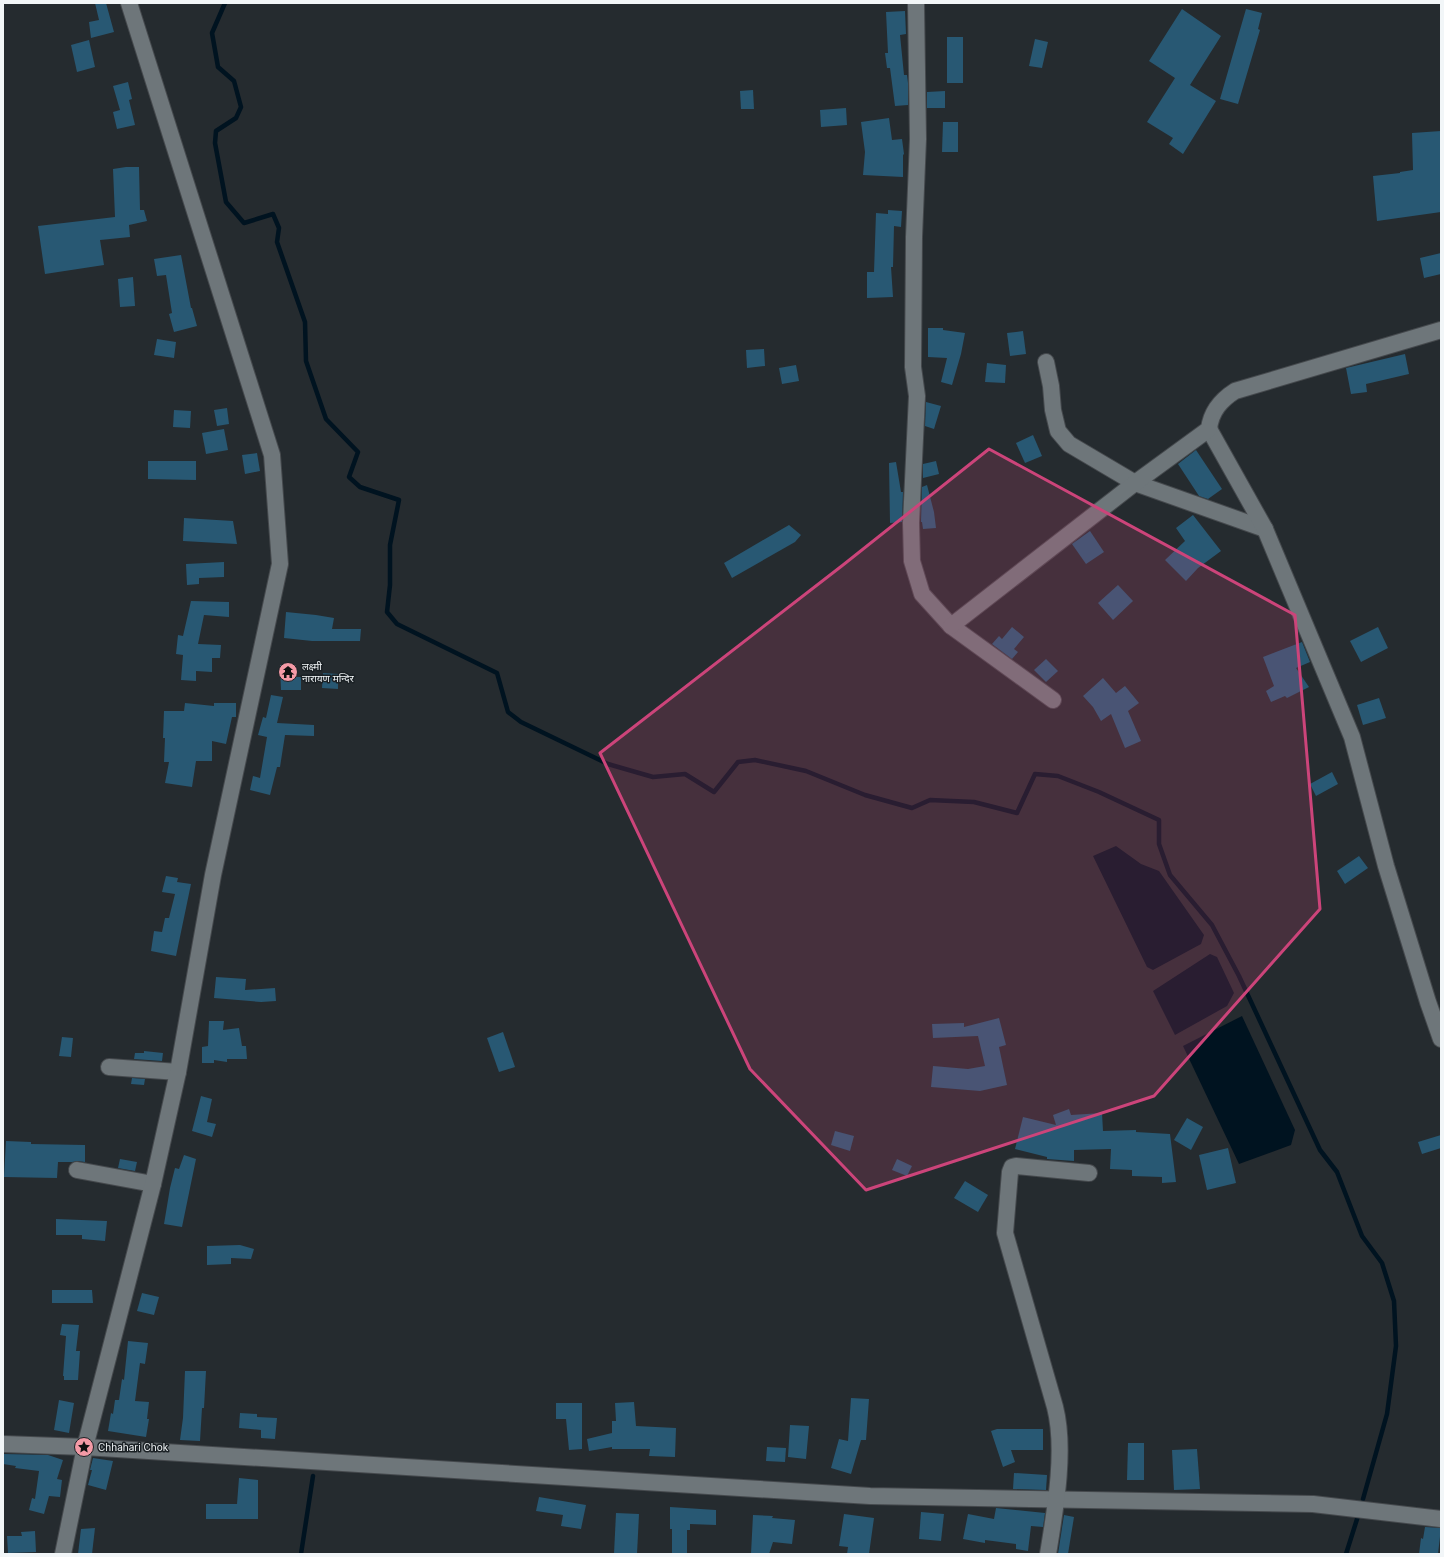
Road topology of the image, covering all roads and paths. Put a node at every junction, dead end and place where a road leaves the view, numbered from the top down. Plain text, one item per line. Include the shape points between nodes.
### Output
1 (129, 3) edge
2 (916, 3) edge
3 (1441, 330) edge
4 (1046, 362) dead end
5 (1209, 428) junction
6 (1134, 483) junction
7 (1265, 529) junction
8 (951, 626) junction
9 (1053, 700) dead end
10 (1441, 1039) edge
11 (109, 1068) dead end
12 (178, 1072) junction
13 (77, 1170) dead end
14 (1089, 1173) dead end
15 (153, 1184) junction
16 (3, 1444) edge
17 (85, 1447) junction
18 (1056, 1500) junction
19 (1441, 1519) edge
20 (63, 1554) edge
21 (1048, 1554) edge

1 - 12 street via 272,455 280,564 213,875
2 - 8 street via 918,139 913,367 917,396 911,523 912,561 922,594
3 - 5 street via 1235,391 1223,399 1210,421
4 - 6 street via 1058,431 1068,444
5 - 6 street
5 - 7 street
6 - 7 street
6 - 8 street
7 - 10 street via 1352,737 1386,866
8 - 9 street
11 - 12 street
12 - 15 street
13 - 15 street
14 - 18 street via 1016,1166 1012,1167 1010,1172 1005,1233 1058,1417
15 - 17 street
16 - 17 street
17 - 18 street via 870,1496
17 - 20 street
18 - 19 street via 1313,1504
18 - 21 street

